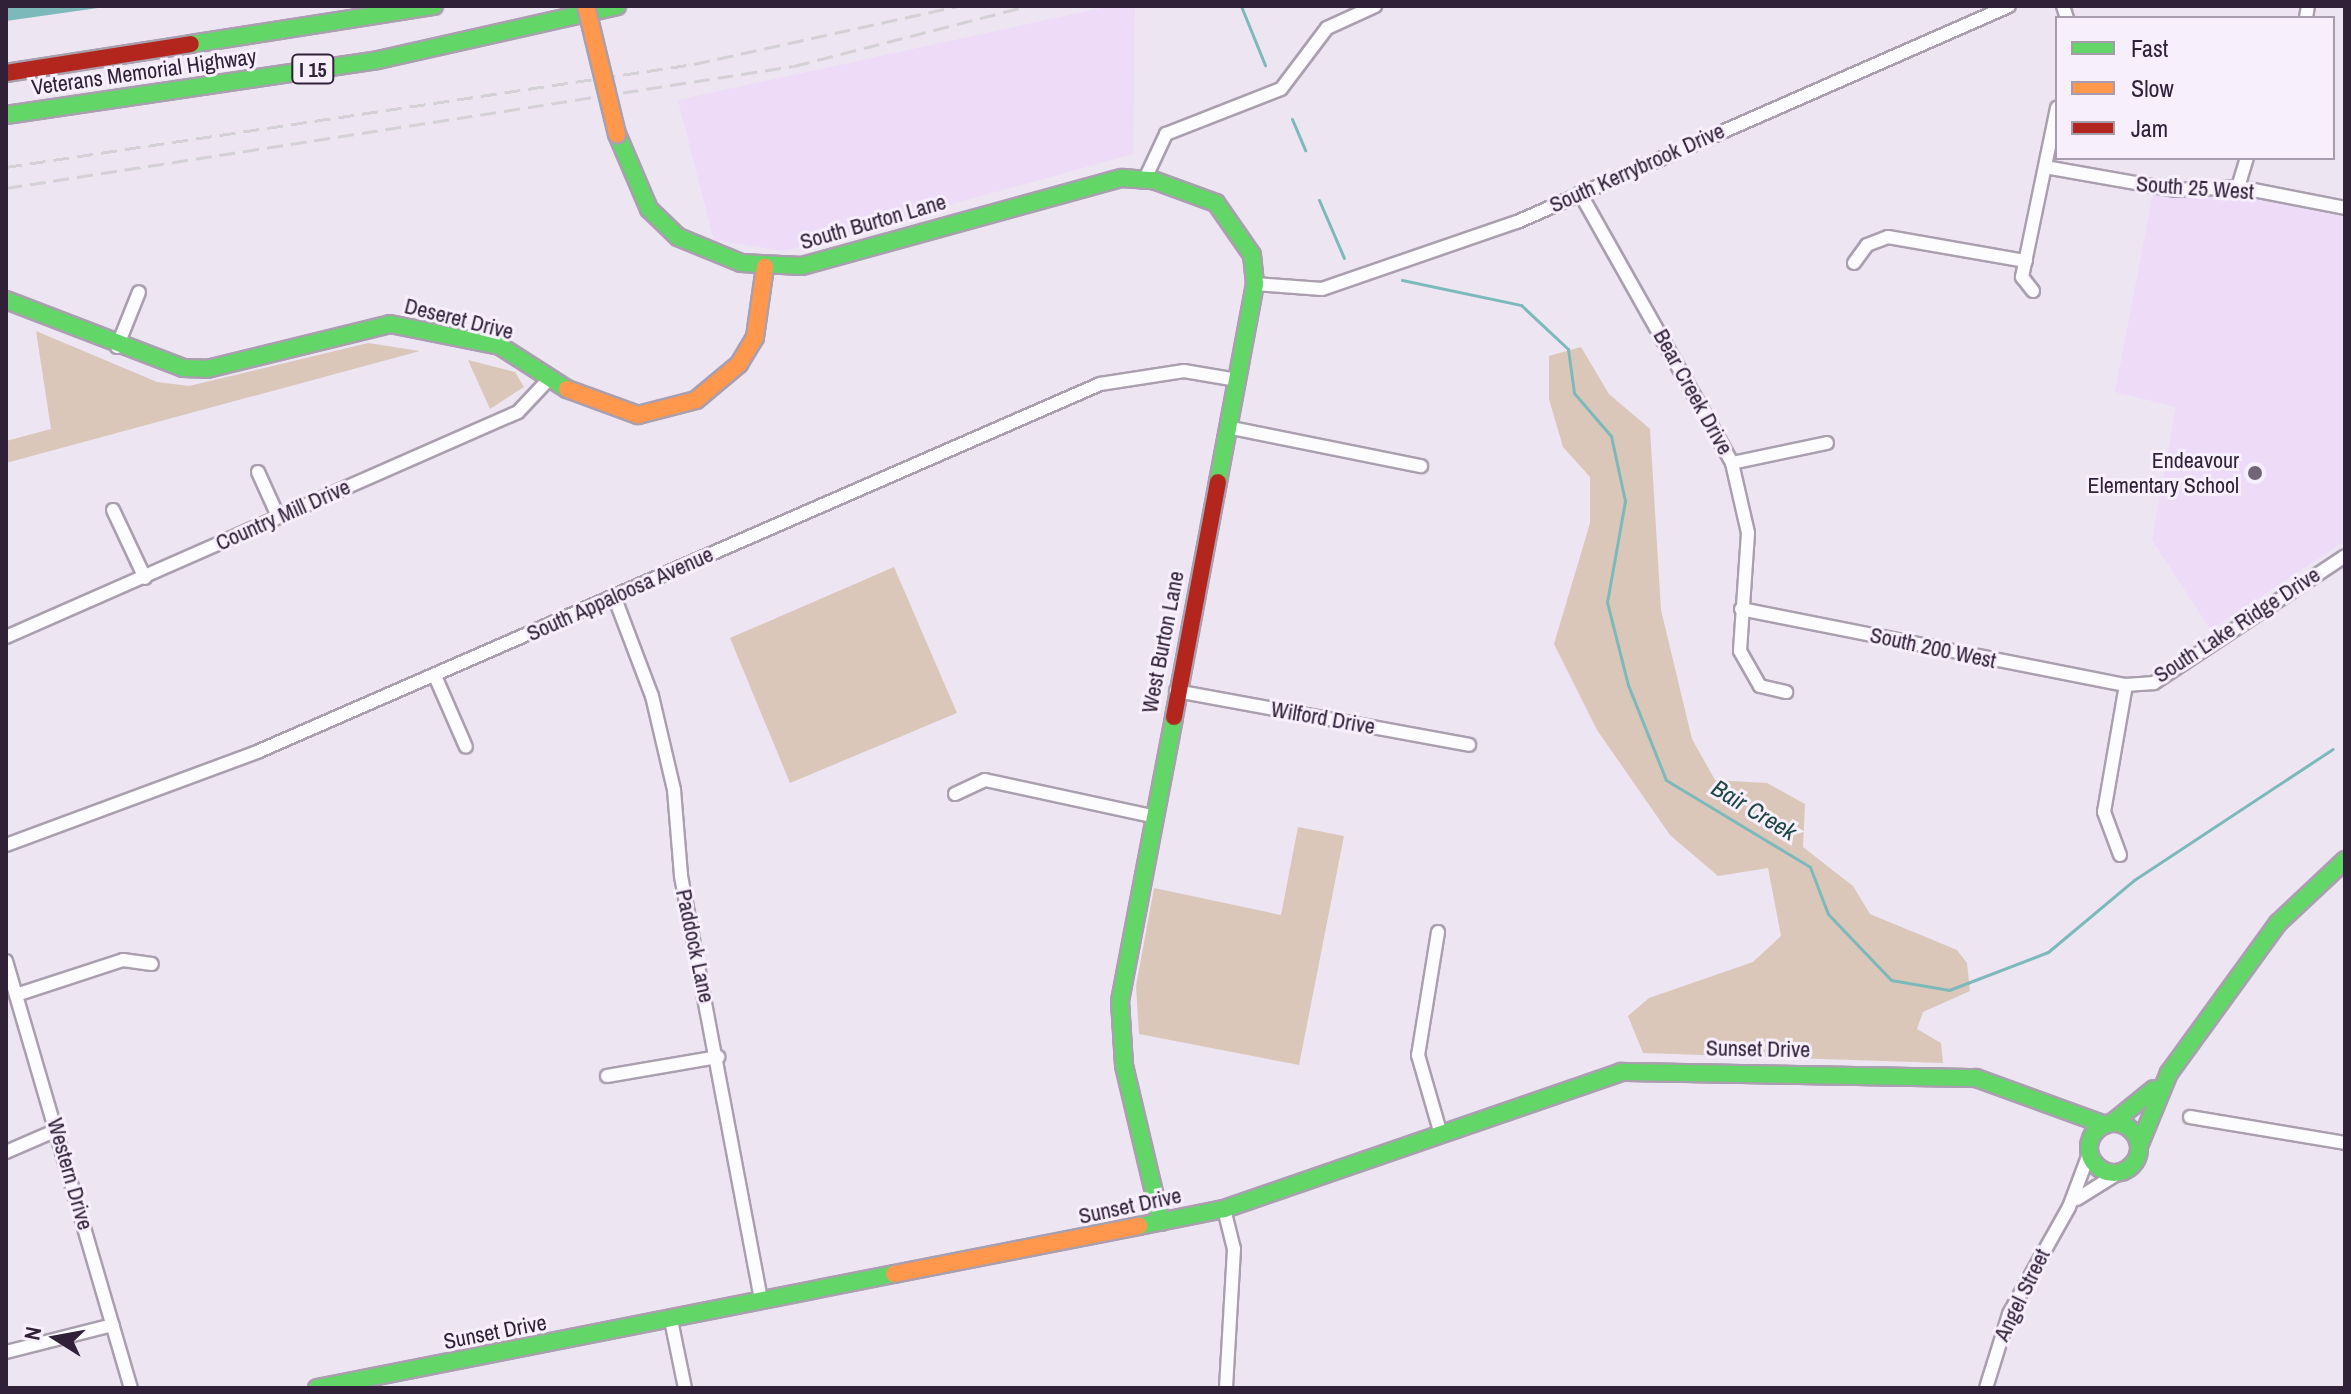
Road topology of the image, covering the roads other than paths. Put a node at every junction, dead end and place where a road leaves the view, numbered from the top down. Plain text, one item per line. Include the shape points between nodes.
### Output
1 (434, 6) edge
2 (586, 6) edge
3 (617, 6) edge
4 (1375, 6) edge
5 (2009, 6) edge
6 (6, 73) edge
7 (6, 115) edge
8 (2055, 118) edge
9 (2246, 160) edge
10 (2045, 167) junction
11 (1145, 179) junction
12 (1095, 181) joint
13 (2238, 187) junction
14 (1580, 193) junction
15 (2345, 208) edge
16 (2026, 261) junction
17 (1854, 263) dead end
18 (765, 267) junction
19 (1255, 284) junction
20 (2033, 291) dead end
21 (139, 292) dead end
22 (6, 300) edge
23 (117, 347) junction
24 (550, 378) junction
25 (1237, 380) junction
26 (1227, 427) junction
27 (1827, 443) dead end
28 (1732, 463) junction
29 (1421, 466) dead end
30 (258, 472) dead end
31 (113, 510) dead end
32 (278, 516) junction
33 (2345, 556) edge
34 (145, 578) junction
35 (614, 596) junction
36 (1741, 609) junction
37 (6, 637) edge
38 (435, 676) junction
39 (2126, 685) junction
40 (1176, 691) junction
41 (1786, 692) dead end
42 (1469, 745) dead end
43 (466, 747) dead end
44 (955, 794) dead end
45 (1152, 816) junction
46 (6, 845) edge
47 (2120, 855) dead end
48 (2345, 860) edge
49 (1438, 932) dead end
50 (6, 961) edge
51 (152, 964) dead end
52 (16, 995) junction
53 (718, 1057) junction
54 (2169, 1073) junction
55 (607, 1076) dead end
56 (2057, 1107) junction
57 (2190, 1117) dead end
58 (2109, 1124) junction
59 (57, 1130) junction
60 (1440, 1131) junction
61 (2345, 1143) edge
62 (2139, 1146) junction
63 (2090, 1148) junction
64 (6, 1152) edge
65 (2117, 1174) junction
66 (2069, 1207) junction
67 (1224, 1209) junction
68 (1161, 1222) junction
69 (761, 1301) junction
70 (671, 1320) junction
71 (113, 1325) junction
72 (6, 1352) edge
73 (131, 1388) edge
74 (317, 1388) edge
75 (685, 1388) edge
76 (1226, 1388) edge
77 (1986, 1388) edge

1 - 6 main road, Veterans Memorial Highway / I 15
2 - 18 main road, South Burton Lane, bridge via 634,187 678,237
3 - 7 main road, Veterans Memorial Highway / I 15 via 378,60
4 - 11 street via 1327,28 1281,89 1166,134
5 - 14 street, South Kerrybrook Drive
8 - 10 street
9 - 13 street
10 - 13 street, South 25 West via 2176,190
10 - 16 street
11 - 12 main road, West Burton Lane
11 - 19 main road, West Burton Lane via 1216,203 1252,255
12 - 18 main road, South Burton Lane via 802,266
13 - 15 street, South 25 West
14 - 19 street, South Kerrybrook Drive via 1322,289
14 - 28 street, Bear Creek Drive
16 - 17 street via 1888,237 1867,245
16 - 20 street via 2022,277
18 - 24 main road, Deseret Drive via 755,337 721,384 696,400 638,415 610,410
19 - 25 main road, West Burton Lane
21 - 23 street
22 - 23 main road, Deseret Drive
23 - 24 main road, Deseret Drive via 207,369 390,324 500,346
24 - 32 street, Country Mill Drive via 518,412
25 - 26 main road, West Burton Lane
25 - 35 street, South Appaloosa Avenue via 1184,371 1100,384
26 - 29 street
26 - 40 main road, West Burton Lane
27 - 28 street
28 - 36 street, Bear Creek Drive via 1748,533
30 - 32 street
31 - 34 street
32 - 34 street, Country Mill Drive
33 - 39 street, South Lake Ridge Drive via 2154,683
34 - 37 street, Country Mill Drive
35 - 38 street, South Appaloosa Avenue
35 - 53 street, Paddock Lane via 652,696 674,790 681,876
36 - 39 street, South 200 West
36 - 41 street, Bear Creek Drive via 1737,631 1747,671 1760,686
38 - 43 street
38 - 46 street, South Appaloosa Avenue via 257,752
39 - 47 street via 2104,812
40 - 42 street, Wilford Drive
40 - 45 main road, West Burton Lane
44 - 45 street via 985,780
45 - 68 main road, West Burton Lane via 1120,1001 1124,1065
48 - 54 main road via 2278,923
49 - 60 street via 1418,1055
50 - 52 street, Western Drive
51 - 52 street via 123,960
52 - 59 street, Western Drive
53 - 55 street
53 - 69 street, Paddock Lane
54 - 58 main road
54 - 62 main road
56 - 58 main road, Sunset Drive
56 - 60 main road, Sunset Drive via 2010,1084 1943,1076 1621,1072
56 - 63 main road
57 - 61 street
58 - 62 main road via 2130,1129
58 - 63 main road
59 - 64 street
59 - 71 street, Western Drive
60 - 67 main road, Sunset Drive
62 - 65 main road via 2132,1167
63 - 65 main road via 2099,1168
63 - 66 street
65 - 66 street via 2097,1180
66 - 77 street, Angel Street via 2017,1295
67 - 68 main road, Sunset Drive
67 - 76 street via 1234,1249
68 - 69 main road, Sunset Drive
69 - 70 main road, Sunset Drive
70 - 74 main road, Sunset Drive
70 - 75 street
71 - 72 street
71 - 73 street, Western Drive

